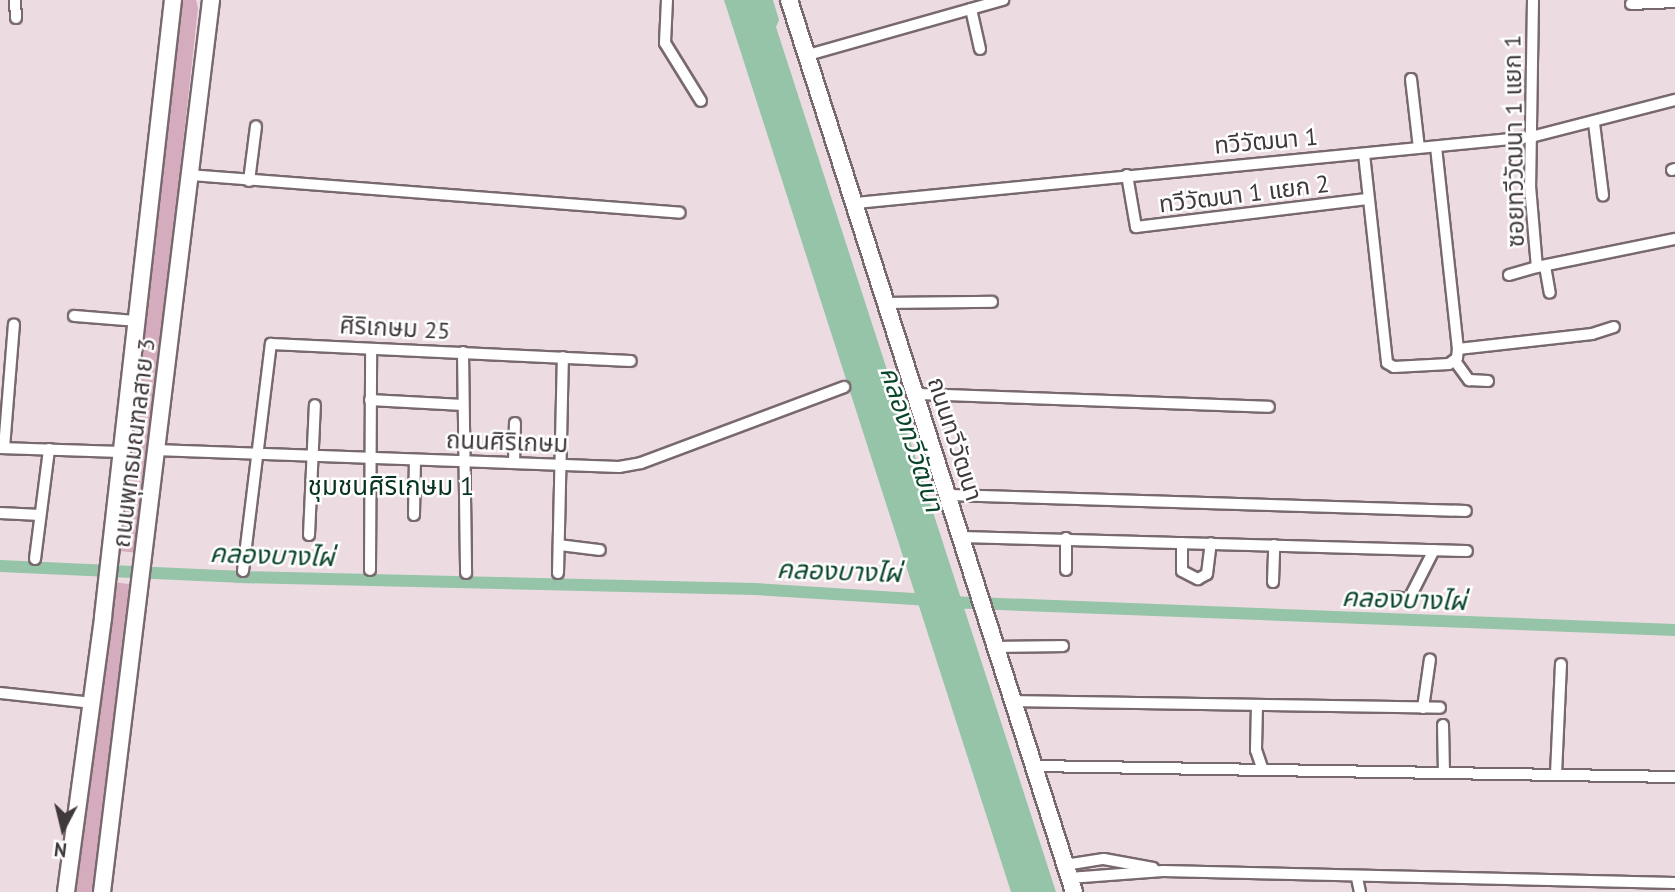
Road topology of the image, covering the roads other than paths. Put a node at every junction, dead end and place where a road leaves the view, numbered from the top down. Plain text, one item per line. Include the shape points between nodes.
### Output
1 (15, 0) edge
2 (173, 0) edge
3 (667, 0) edge
4 (789, 0) edge
5 (1003, 0) edge
6 (1534, 0) edge
7 (1652, 1) edge
8 (1675, 2) edge
9 (209, 4) edge
10 (1631, 4) dead end
11 (971, 9) junction
12 (16, 18) dead end
13 (980, 49) dead end
14 (808, 55) junction
15 (1410, 79) dead end
16 (1675, 100) edge
17 (701, 101) dead end
18 (1594, 123) junction
19 (256, 126) dead end
20 (1531, 137) junction
21 (1436, 147) junction
22 (1419, 148) junction
23 (1364, 153) junction
24 (190, 175) junction
25 (1127, 176) junction
26 (249, 181) junction
27 (1603, 195) dead end
28 (1368, 199) junction
29 (856, 203) junction
30 (680, 213) dead end
31 (1675, 239) edge
32 (1541, 266) junction
33 (1508, 275) dead end
34 (1550, 293) dead end
35 (992, 302) dead end
36 (888, 303) junction
37 (74, 316) dead end
38 (136, 321) junction
39 (14, 324) dead end
40 (1614, 327) dead end
41 (371, 349) junction
42 (463, 352) junction
43 (1457, 355) junction
44 (563, 357) junction
45 (631, 361) dead end
46 (1488, 381) dead end
47 (844, 387) dead end
48 (917, 394) junction
49 (370, 400) junction
50 (315, 405) dead end
51 (463, 405) junction
52 (1269, 407) dead end
53 (514, 423) dead end
54 (2, 448) edge
55 (48, 449) junction
56 (121, 452) junction
57 (256, 456) junction
58 (311, 457) junction
59 (153, 458) junction
60 (370, 459) junction
61 (415, 460) junction
62 (465, 461) junction
63 (514, 463) junction
64 (561, 465) junction
65 (949, 495) junction
66 (1466, 511) dead end
67 (0, 513) edge
68 (40, 515) junction
69 (414, 515) dead end
70 (309, 535) dead end
71 (962, 537) junction
72 (1066, 538) junction
73 (1182, 543) junction
74 (1211, 543) junction
75 (559, 545) junction
76 (1274, 545) junction
77 (600, 550) dead end
78 (1434, 550) junction
79 (1467, 551) dead end
80 (35, 559) dead end
81 (370, 570) dead end
82 (1066, 570) dead end
83 (243, 571) dead end
84 (466, 573) dead end
85 (558, 573) dead end
86 (1273, 582) dead end
87 (1394, 597) dead end
88 (1063, 646) dead end
89 (997, 648) junction
90 (1430, 660) dead end
91 (1561, 664) dead end
92 (0, 693) edge
93 (1013, 701) junction
94 (92, 704) junction
95 (1257, 705) junction
96 (1423, 708) junction
97 (1440, 708) dead end
98 (1443, 725) dead end
99 (1034, 766) junction
100 (1262, 767) junction
101 (1444, 773) junction
102 (1556, 774) junction
103 (1675, 777) edge
104 (1070, 878) edge
105 (1357, 878) junction
106 (1675, 883) edge
107 (66, 892) edge
108 (103, 892) edge
109 (1360, 892) edge

1 - 12 street
2 - 38 main road, ถนนพุทธมณฑลสาย 3
3 - 17 street via 665,43
4 - 14 main road, ถนนทวีวัฒนา
5 - 11 street
6 - 20 street, ซอยทวีวัฒนา 1 แยก 1
7 - 8 street
7 - 10 street
9 - 24 main road, ถนนพุทธมณฑลสาย 3
11 - 13 street
11 - 14 street
14 - 29 main road, ถนนทวีวัฒนา
15 - 22 street
16 - 18 street, ทวีวัฒนา 1
18 - 20 street, ทวีวัฒนา 1
18 - 27 street
19 - 26 street
20 - 21 street, ทวีวัฒนา 1
20 - 32 street, ซอยทวีวัฒนา 1 แยก 1
21 - 22 street, ทวีวัฒนา 1
21 - 43 street
22 - 23 street, ทวีวัฒนา 1
23 - 25 street, ทวีวัฒนา 1
23 - 28 street
24 - 26 street
24 - 59 main road, ถนนพุทธมณฑลสาย 3
25 - 28 street, ทวีวัฒนา 1 แยก 2 via 1136,227
25 - 29 street, ทวีวัฒนา 1
26 - 30 street
28 - 43 street via 1387,363 1406,367
29 - 36 main road, ถนนทวีวัฒนา
31 - 32 street, ซอยทวีวัฒนา 1 แยก 1
32 - 33 street
32 - 34 street
35 - 36 street
36 - 48 main road, ถนนทวีวัฒนา
37 - 38 street
38 - 56 main road, ถนนพุทธมณฑลสาย 3
39 - 54 street
40 - 43 street
41 - 42 street, ศิริเกษม 25
41 - 49 street
41 - 57 street, ศิริเกษม 25 via 271,344
42 - 44 street, ศิริเกษม 25
42 - 51 street
43 - 46 street via 1469,380
44 - 45 street, ศิริเกษม 25
44 - 64 street
47 - 64 street, ถนนศิริเกษม via 631,466
48 - 52 street
48 - 65 main road, ถนนทวีวัฒนา
49 - 51 street
49 - 60 street
50 - 58 street
51 - 62 street
53 - 63 street
54 - 55 street
55 - 56 street
55 - 68 street
56 - 94 main road, ถนนพุทธมณฑลสาย 3
57 - 58 street, ถนนศิริเกษม
57 - 59 street, ถนนศิริเกษม
57 - 83 street
58 - 60 street, ถนนศิริเกษม
58 - 70 street
59 - 108 main road, ถนนพุทธมณฑลสาย 3
60 - 61 street, ถนนศิริเกษม
60 - 81 street
61 - 62 street, ถนนศิริเกษม
61 - 69 street
62 - 63 street, ถนนศิริเกษม
62 - 84 street
63 - 64 street, ถนนศิริเกษม
64 - 75 street
65 - 66 street
65 - 71 main road, ถนนทวีวัฒนา
67 - 68 street
68 - 80 street
71 - 72 street
71 - 89 main road, ถนนทวีวัฒนา
72 - 73 street
72 - 82 street
73 - 74 street
73 - 74 street via 1182,570 1198,579 1207,574
74 - 76 street
75 - 77 street
75 - 85 street
76 - 78 street
76 - 86 street
78 - 79 street
78 - 87 street via 1409,599
88 - 89 street
89 - 93 main road, ถนนทวีวัฒนา
90 - 96 street
91 - 102 street
92 - 94 street
93 - 95 street
93 - 99 main road, ถนนทวีวัฒนา
94 - 107 main road, ถนนพุทธมณฑลสาย 3
95 - 96 street
95 - 100 street via 1256,750
96 - 97 street
98 - 101 street
99 - 100 street
99 - 104 main road, ถนนทวีวัฒนา
100 - 101 street
101 - 102 street
102 - 103 street
104 - 105 street via 1104,859 1163,871
105 - 106 street
105 - 109 street

